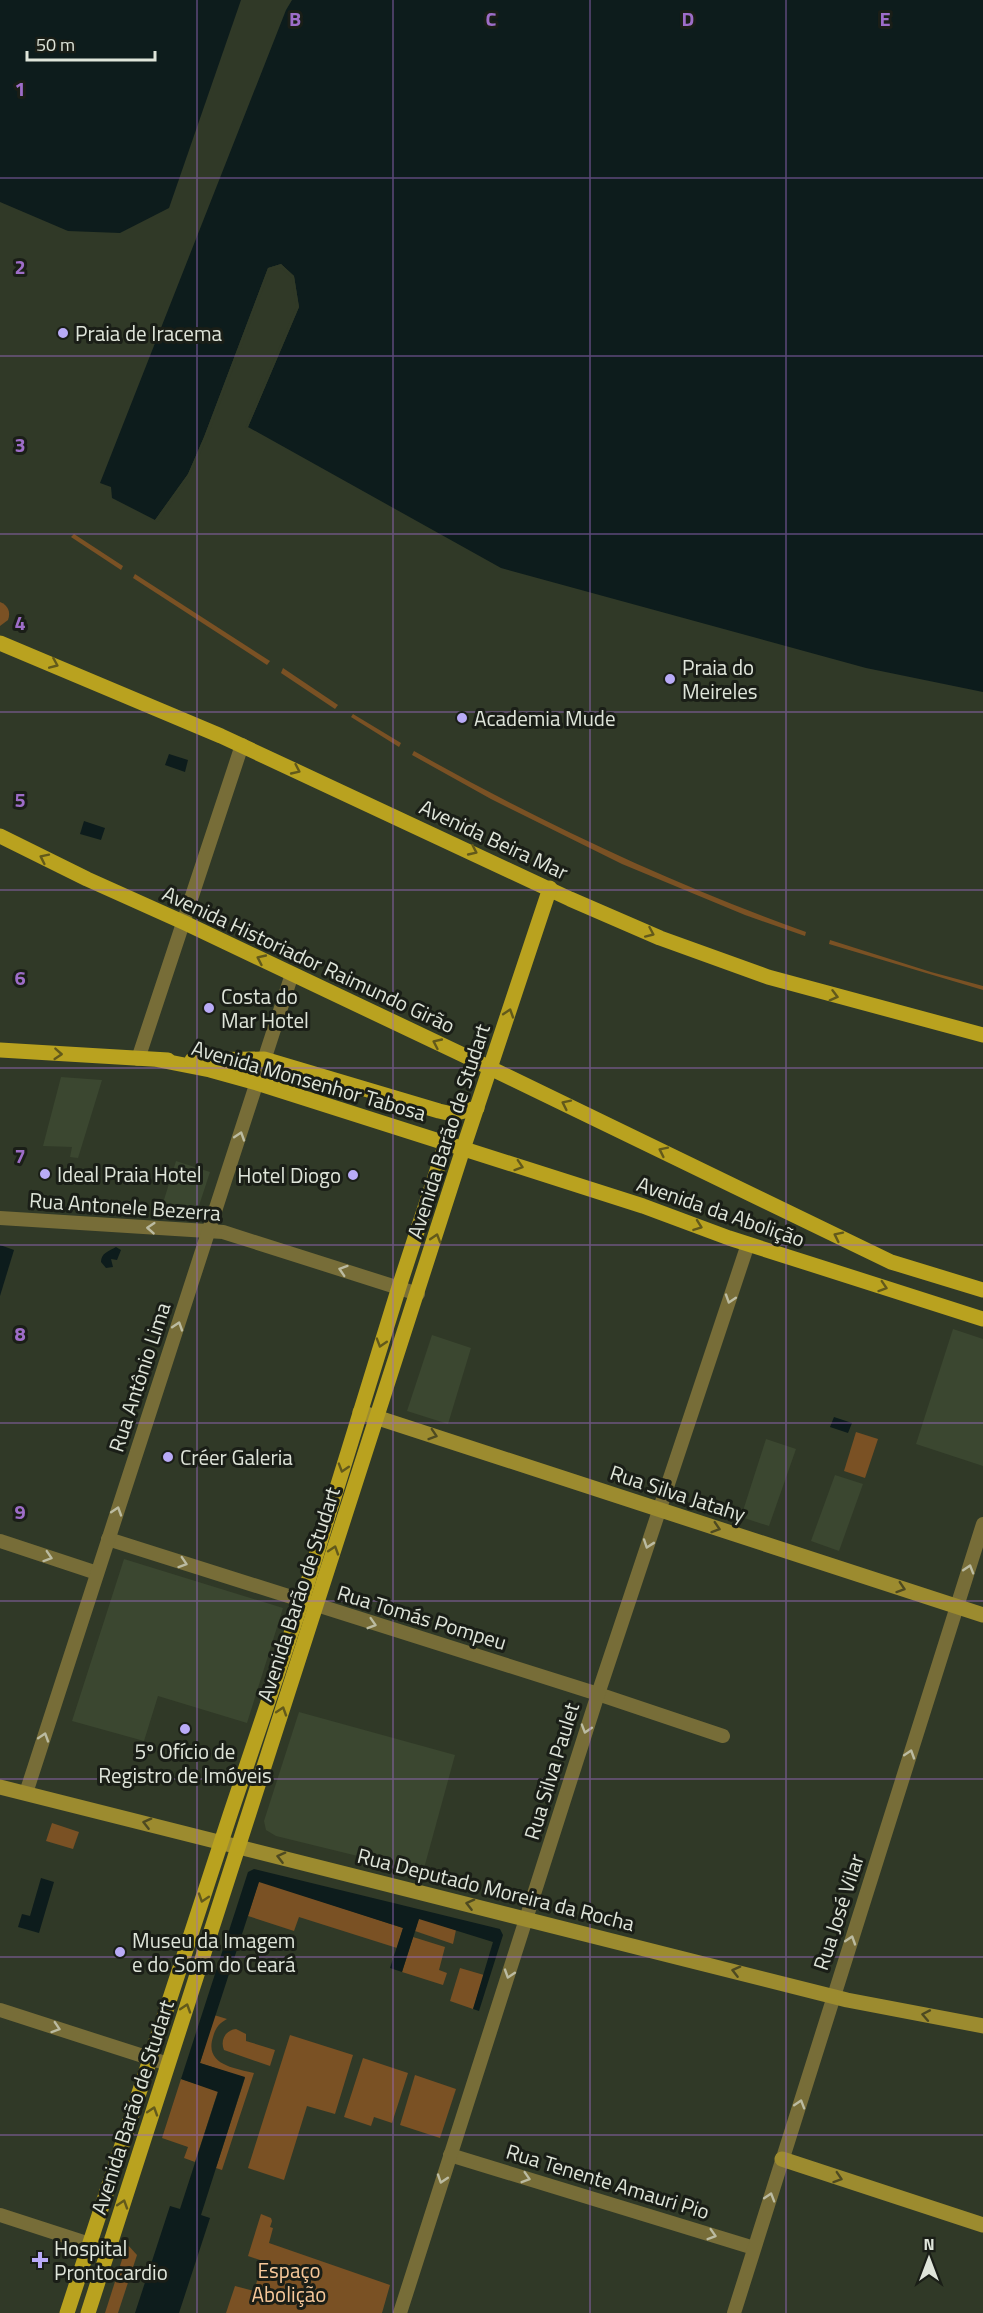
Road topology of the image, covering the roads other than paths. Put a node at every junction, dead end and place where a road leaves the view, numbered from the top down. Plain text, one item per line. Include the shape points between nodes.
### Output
1 (0, 643) edge
2 (243, 745) junction
3 (0, 836) edge
4 (550, 888) junction
5 (184, 923) junction
6 (292, 974) junction
7 (983, 1035) edge
8 (0, 1050) edge
9 (138, 1059) junction
10 (264, 1059) junction
11 (159, 1060) junction
12 (490, 1068) junction
13 (257, 1083) junction
14 (477, 1108) junction
15 (446, 1143) junction
16 (463, 1149) junction
17 (0, 1218) edge
18 (210, 1232) junction
19 (748, 1244) junction
20 (399, 1287) junction
21 (983, 1290) edge
22 (418, 1294) junction
23 (983, 1319) edge
24 (360, 1412) junction
25 (377, 1417) junction
26 (660, 1509) junction
27 (983, 1524) edge
28 (108, 1539) junction
29 (0, 1541) edge
30 (97, 1573) junction
31 (309, 1604) junction
32 (957, 1607) junction
33 (983, 1615) edge
34 (598, 1694) junction
35 (723, 1736) dead end
36 (0, 1787) edge
37 (26, 1793) junction
38 (221, 1842) junction
39 (237, 1846) junction
40 (527, 1918) junction
41 (833, 1996) junction
42 (0, 2010) edge
43 (983, 2026) edge
44 (151, 2058) junction
45 (168, 2064) junction
46 (450, 2155) junction
47 (782, 2159) junction
48 (0, 2215) edge
49 (983, 2225) edge
50 (90, 2244) junction
51 (754, 2248) junction
52 (108, 2250) junction
53 (67, 2313) edge
54 (88, 2313) edge
55 (400, 2313) edge
56 (734, 2313) edge

1 -> 2 main road, Avenida Beira Mar
2 -> 4 main road, Avenida Beira Mar
2 - 5 street
5 -> 3 main road, Avenida Historiador Raimundo Girão
4 -> 7 main road, Avenida Beira Mar via 660,938 742,968
12 -> 4 main road, Avenida Barão de Studart
6 -> 5 main road, Avenida Historiador Raimundo Girão
5 - 9 street
6 - 10 street, Rua Antônio Lima
12 -> 6 main road, Avenida Historiador Raimundo Girão
8 -> 9 main road, Avenida Monsenhor Tabosa
9 - 11 main road, Avenida Monsenhor Tabosa
10 - 11 main road, Avenida Monsenhor Tabosa
10 - 13 street, Rua Antônio Lima
10 - 14 main road, Avenida Monsenhor Tabosa via 439,1111 452,1113
11 - 13 main road, Avenida Monsenhor Tabosa
12 - 14 main road, Avenida Barão de Studart
21 -> 12 main road, Avenida Historiador Raimundo Girão via 891,1262
13 - 15 main road, Avenida Monsenhor Tabosa
18 -> 13 street, Rua Antônio Lima
14 - 16 main road, Avenida Barão de Studart
15 - 16 main road, Avenida da Abolição
15 - 20 main road, Avenida Barão de Studart
16 -> 19 main road, Avenida da Abolição
22 -> 16 main road, Avenida Barão de Studart
18 -> 17 street, Rua Antonele Bezerra
20 -> 18 street, Rua Antonele Bezerra via 227,1233
28 -> 18 street, Rua Antônio Lima
19 -> 23 main road, Avenida da Abolição
19 -> 26 street, Rua Silva Paulet
20 - 22 street, Rua Antonele Bezerra
20 -> 24 main road, Avenida Barão de Studart
22 - 25 main road, Avenida Barão de Studart
24 - 25 street, Rua Silva Jatahy
24 -> 31 main road, Avenida Barão de Studart
25 -> 26 street, Rua Silva Jatahy
31 -> 25 main road, Avenida Barão de Studart
26 -> 32 street, Rua Silva Jatahy
26 -> 34 street, Rua Silva Paulet
32 -> 27 street, Rua José Vilar
28 - 30 street, Rua Antônio Lima
28 -> 31 street, Rua Tomás Pompeu
29 -> 30 street
37 -> 30 street, Rua Antônio Lima
31 -> 34 street, Rua Tomás Pompeu
31 - 38 main road, Avenida Barão de Studart
39 -> 31 main road, Avenida Barão de Studart
32 - 33 street, Rua Silva Jatahy
41 -> 32 street, Rua José Vilar
34 - 35 street, Rua Tomás Pompeu
34 -> 40 street, Rua Silva Paulet
36 - 37 street, Rua Deputado Moreira da Rocha
38 -> 37 street, Rua Deputado Moreira da Rocha
38 - 39 street, Rua Deputado Moreira da Rocha
38 -> 44 main road, Avenida Barão de Studart
40 -> 39 street, Rua Deputado Moreira da Rocha
45 -> 39 main road, Avenida Barão de Studart
41 -> 40 street, Rua Deputado Moreira da Rocha
40 -> 46 street, Rua Silva Paulet
43 -> 41 street, Rua Deputado Moreira da Rocha
47 -> 41 street, Rua José Vilar
42 -> 44 street
44 - 45 street
44 - 50 main road, Avenida Barão de Studart
52 -> 45 main road, Avenida Barão de Studart
46 -> 51 street, Rua Tenente Amauri Pio
46 -> 55 street, Rua Silva Paulet
47 -> 49 street
51 -> 47 street, Rua José Vilar
48 - 50 street
50 - 52 street
50 - 53 main road, Avenida Barão de Studart
51 - 56 street, Rua José Vilar
52 - 54 main road, Avenida Barão de Studart

